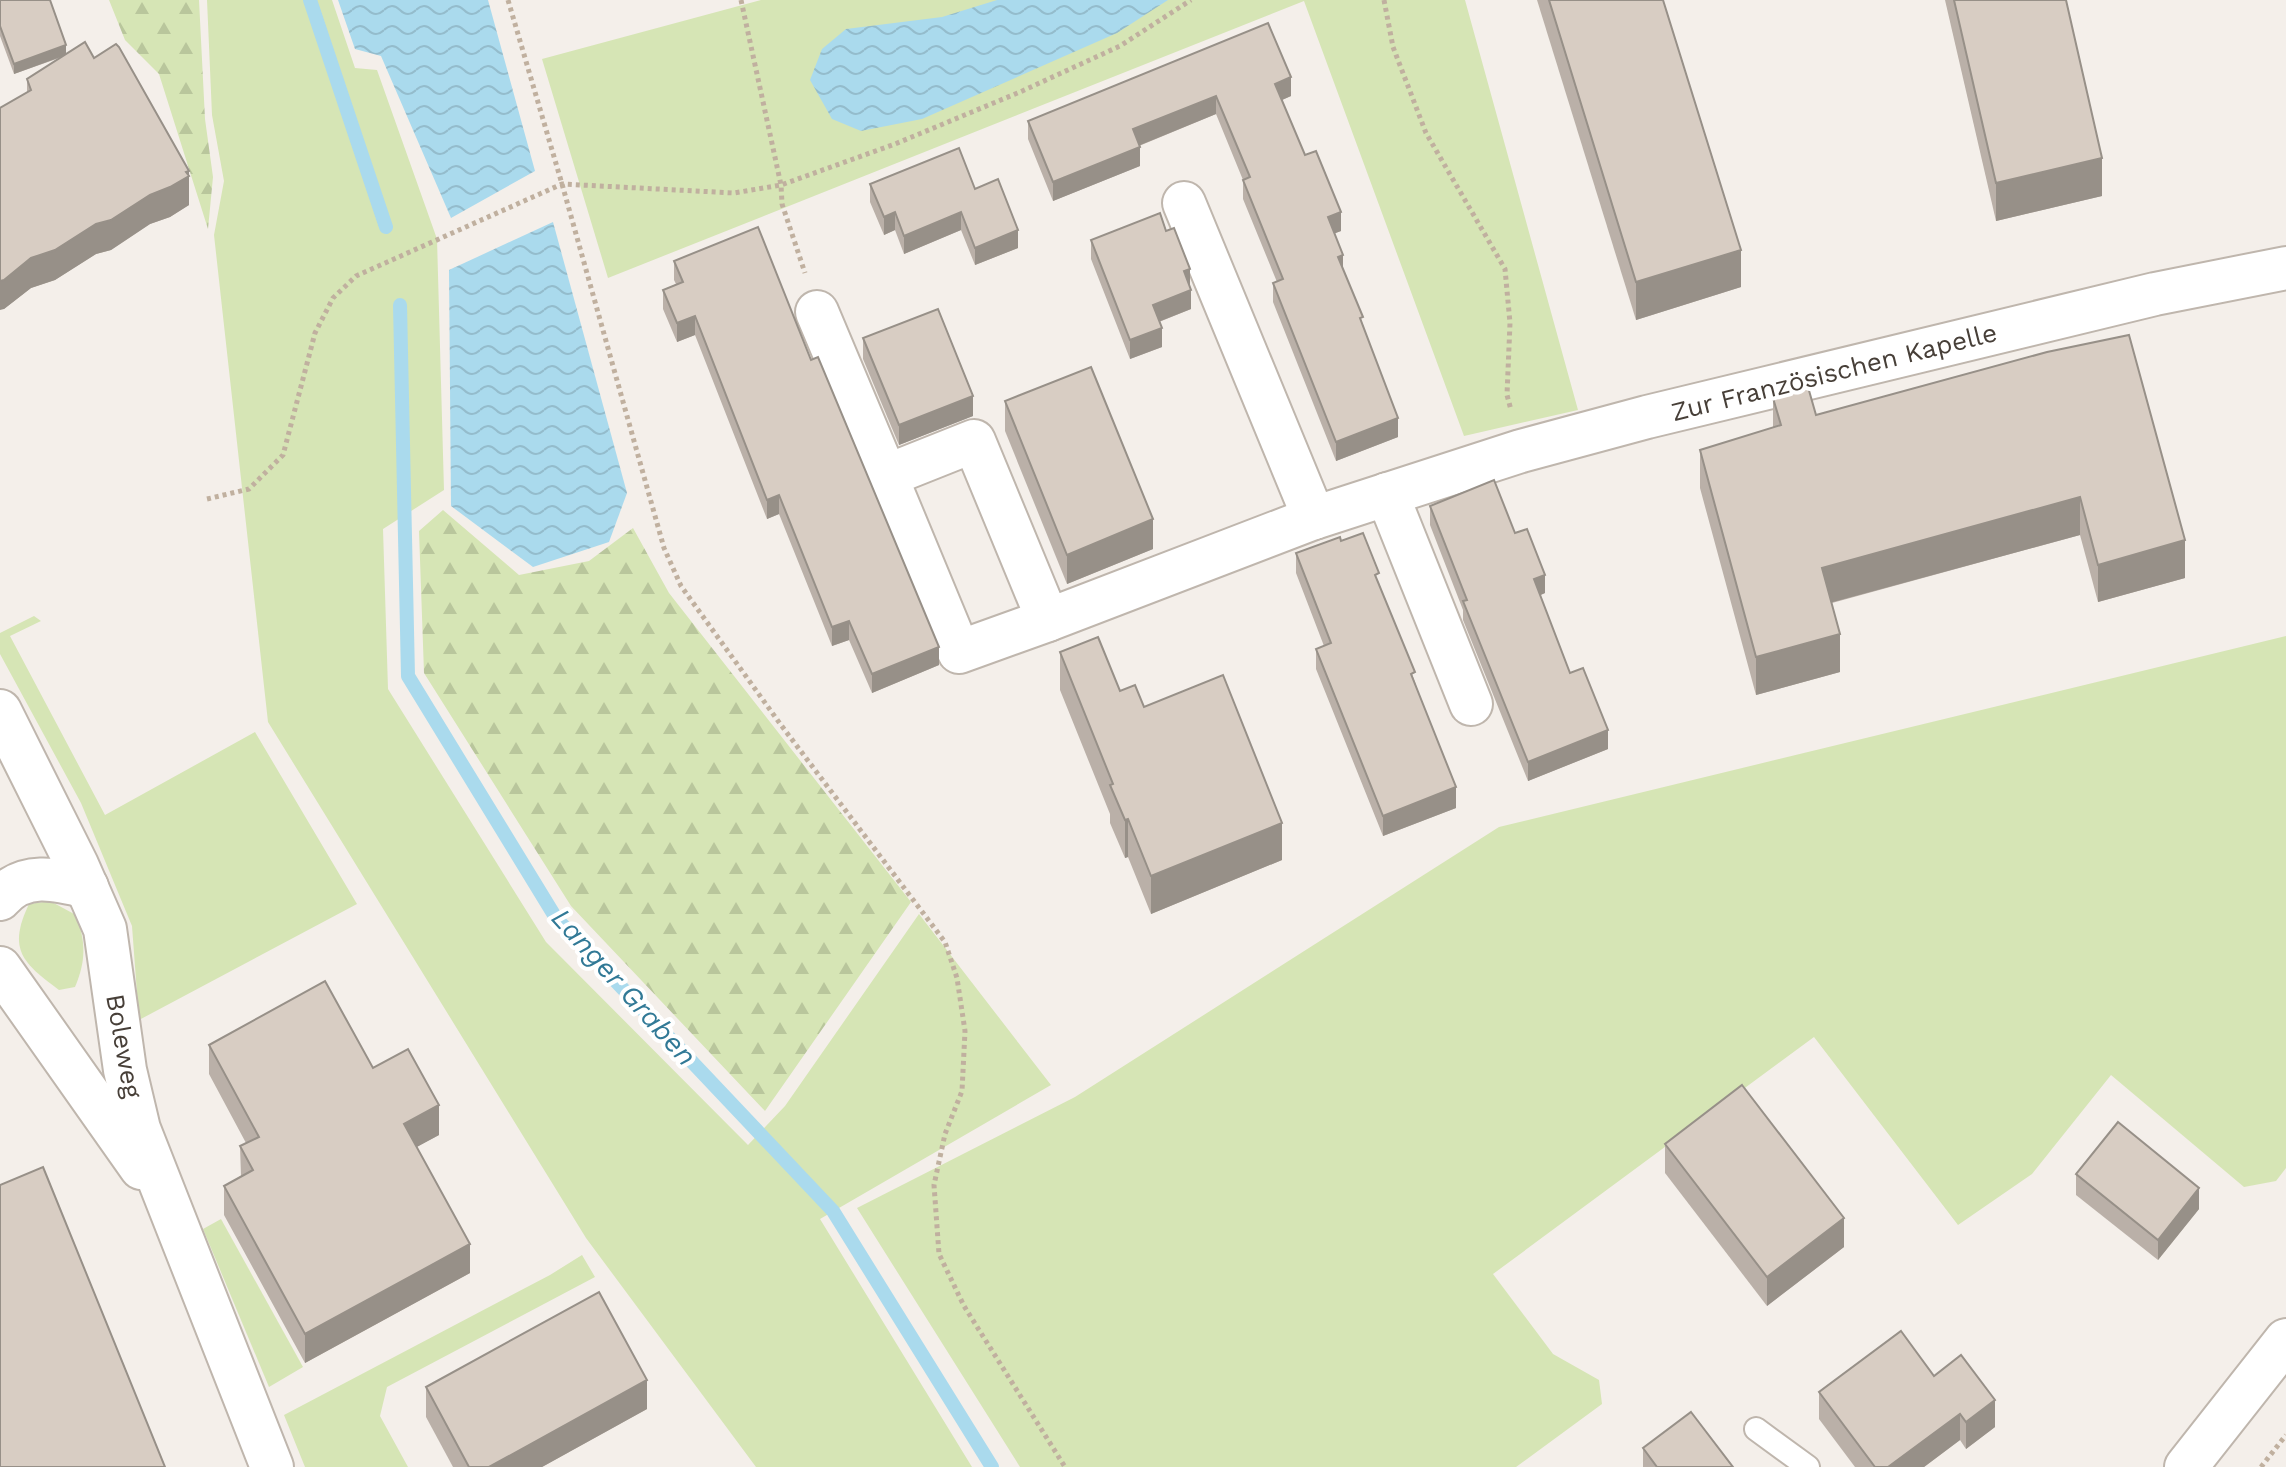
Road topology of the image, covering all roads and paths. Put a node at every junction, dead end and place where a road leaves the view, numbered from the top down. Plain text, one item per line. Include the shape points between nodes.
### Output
1 (508, 0) edge
2 (741, 0) edge
3 (1191, 0) edge
4 (1384, 0) edge
5 (562, 184) junction
6 (781, 185) junction
7 (1184, 203) dead end
8 (2286, 268) edge
9 (817, 312) joint
10 (1521, 451) junction
11 (886, 476) junction
12 (1387, 494) junction
13 (207, 499) dead end
14 (1314, 518) junction
15 (1048, 620) junction
16 (1471, 704) dead end
17 (0, 711) edge
18 (87, 887) junction
19 (0, 899) edge
20 (0, 968) edge
21 (168, 1204) junction
22 (2286, 1340) edge
23 (1756, 1429) dead end
24 (2286, 1435) edge
25 (272, 1467) edge
26 (1065, 1467) edge
27 (1808, 1467) edge
28 (2186, 1467) edge
29 (2261, 1467) edge

1 - 5 path
2 - 6 path
3 - 6 path via 1120,46 1034,85
4 - 10 path via 1393,47 1426,133 1505,269 1510,323 1507,395
5 - 6 path via 734,193
5 - 13 path via 356,276 333,298 315,333 283,455 249,489
5 - 26 path via 664,548 681,586 945,942 965,1031 962,1091 945,1134 934,1185 939,1254 964,1306
6 - 9 path via 782,204
7 - 14 street
8 - 10 street, Zur Französischen Kapelle via 2155,294
9 - 11 street, Zur Französischen Kapelle
10 - 12 street, Zur Französischen Kapelle
11 - 15 street, Zur Französischen Kapelle via 959,652
11 - 15 street via 974,441
12 - 14 street, Zur Französischen Kapelle
12 - 16 street
14 - 15 street, Zur Französischen Kapelle
17 - 18 street, Boleweg
18 - 19 street via 51,877 25,881
18 - 21 street, Boleweg via 105,929 139,1129
20 - 21 street, Boleweg
21 - 25 street, Boleweg
22 - 28 street
23 - 27 lane
24 - 29 path

